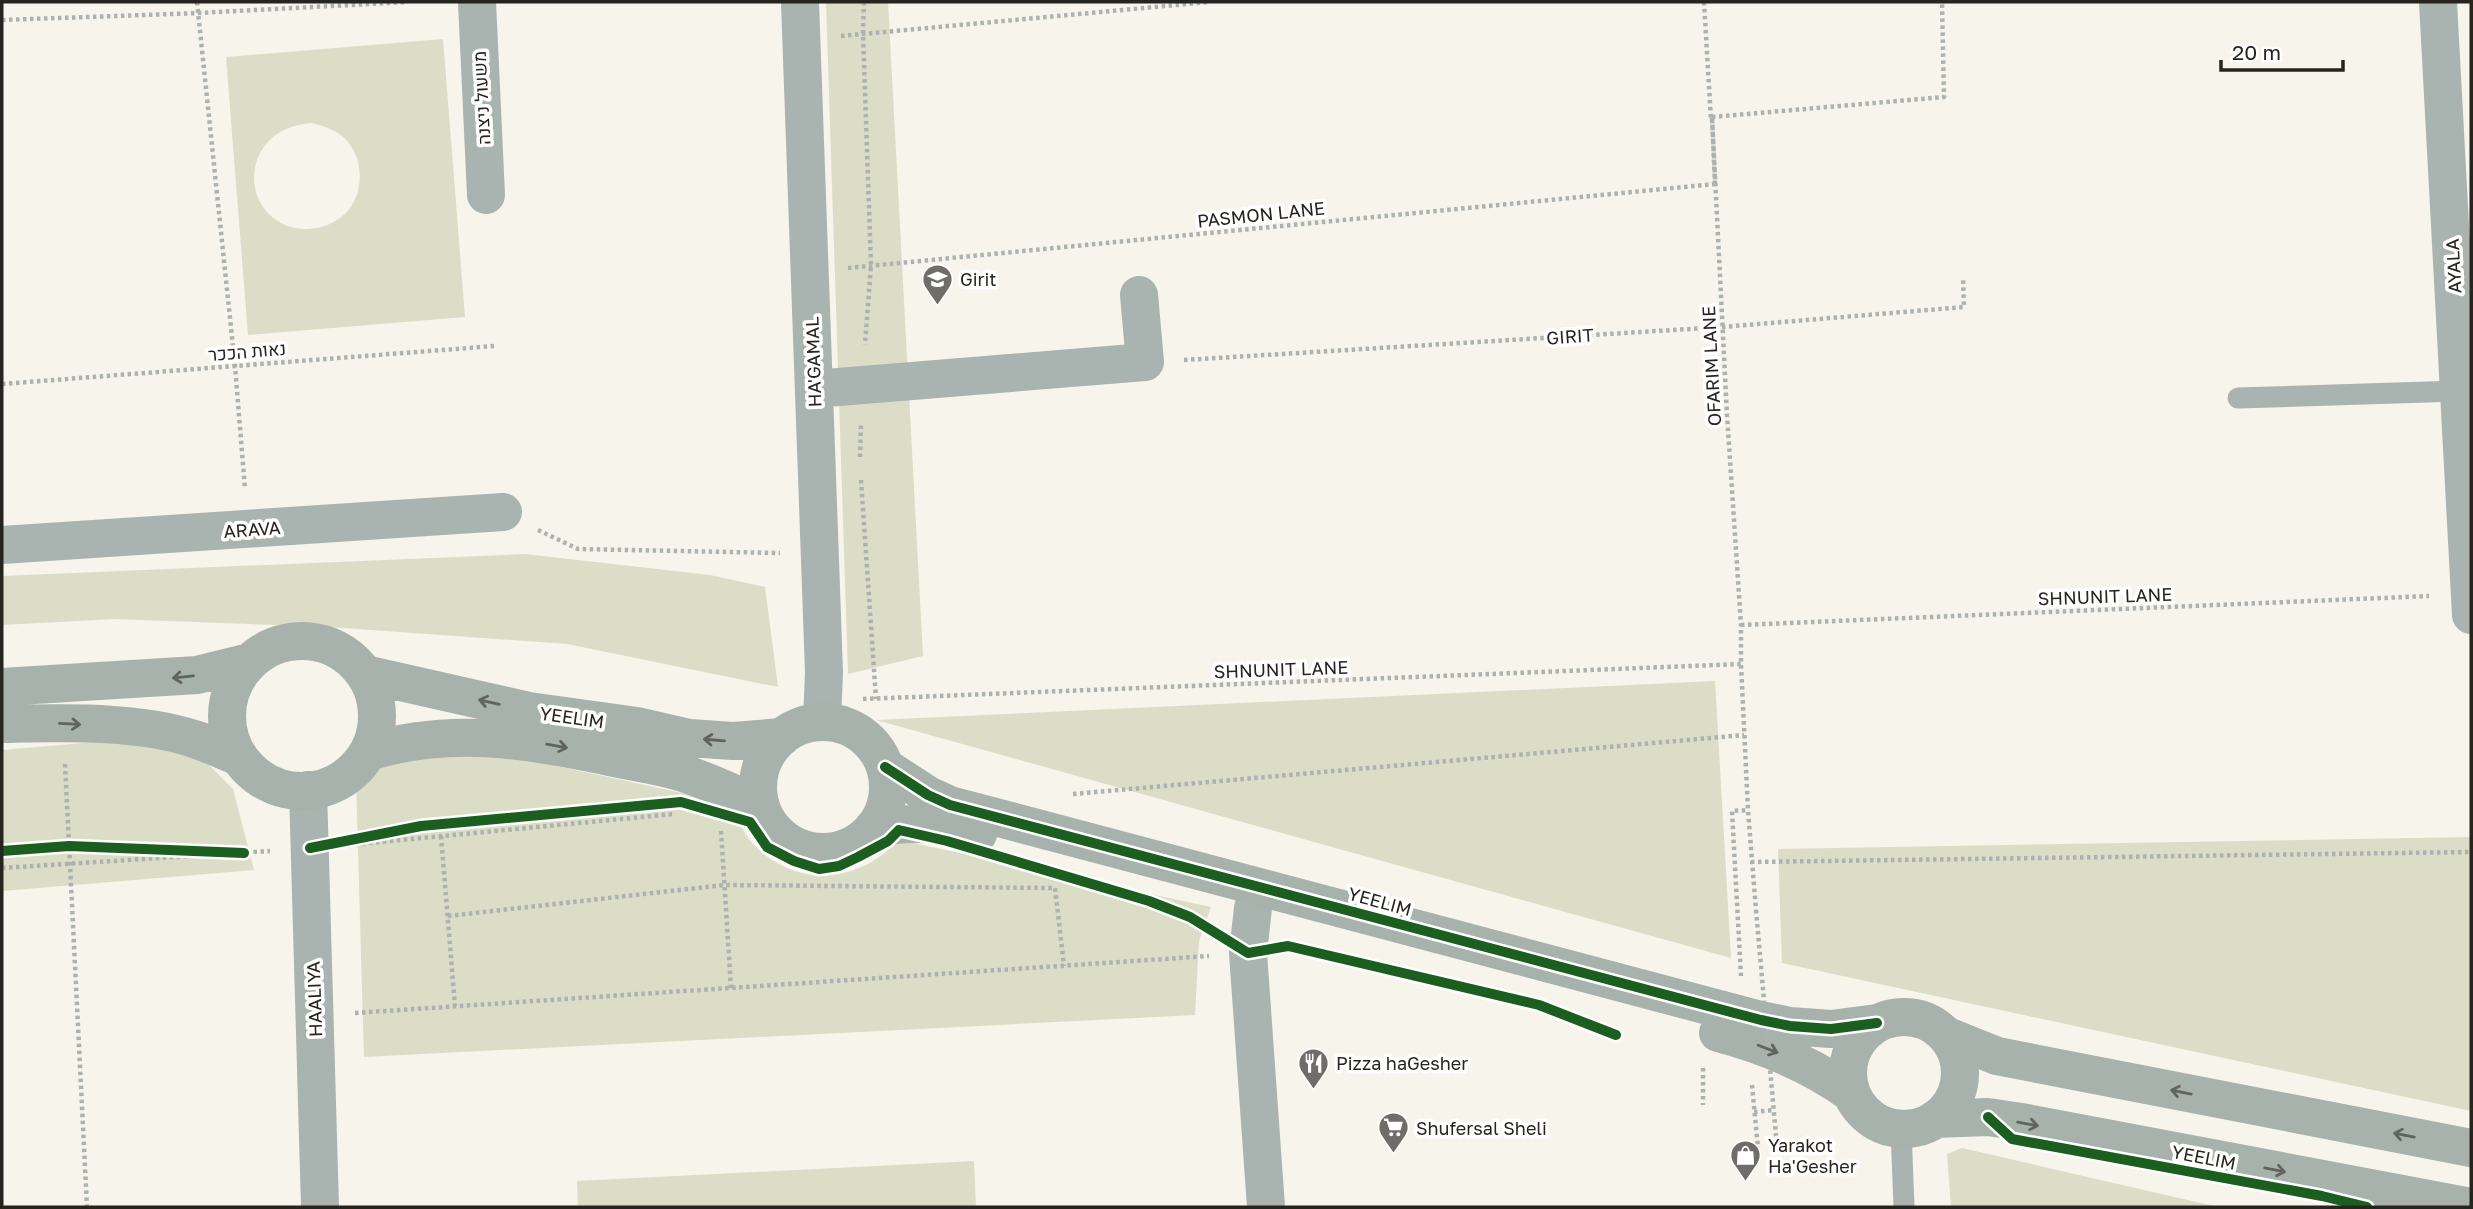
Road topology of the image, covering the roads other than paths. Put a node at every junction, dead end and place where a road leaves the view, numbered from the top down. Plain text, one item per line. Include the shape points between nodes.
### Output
1 (477, 2) edge
2 (800, 2) edge
3 (2438, 2) edge
4 (486, 195) dead end
5 (1139, 296) dead end
6 (814, 389) junction
7 (2459, 391) junction
8 (2238, 398) dead end
9 (503, 512) road end
10 (2, 545) edge
11 (2471, 605) edge
12 (250, 662) junction
13 (365, 674) junction
14 (2, 687) edge
15 (823, 712) junction
16 (2, 724) edge
17 (782, 737) junction
18 (368, 752) junction
19 (239, 757) junction
20 (885, 767) junction
21 (308, 790) junction
22 (761, 806) junction
23 (873, 828) junction
24 (1253, 908) junction
25 (1877, 1023) junction
26 (1947, 1036) junction
27 (1852, 1094) junction
28 (1918, 1124) junction
29 (2471, 1148) edge
30 (320, 1207) edge
31 (1266, 1207) edge
32 (1904, 1207) edge
33 (2471, 1207) edge

1 - 4 street, משעול ניצנה
2 - 6 street, HA'GAMAL
3 - 7 street, AYALA
5 - 6 street via 1145,362
6 - 15 street, HA'GAMAL
7 - 8 lane
7 - 11 street, AYALA
9 - 10 street, ARAVA
12 - 13 street via 278,645 310,641 332,646
12 -> 14 street via 186,676
12 - 19 street via 228,701 229,730
17 -> 13 street, YEELIM via 689,738 529,711
13 - 18 street via 377,713
15 - 17 street
15 - 20 street via 860,734
16 -> 19 street via 142,728 192,738
17 - 22 street via 767,754 759,774
18 - 21 street via 343,779
18 -> 22 street, YEELIM via 396,743 451,736 509,738 680,772
19 - 21 street via 269,783
20 - 23 street via 887,798
20 - 25 street, YEELIM via 950,805 1743,1015 1831,1029
21 - 30 street, HAALIYA
22 - 23 street via 777,833 816,851 837,850 857,842
23 - 24 street via 899,823 945,825
24 -> 27 street via 1751,1042 1796,1060
24 - 31 street via 1248,953
25 - 26 street via 1907,1016 1936,1026
25 - 27 street via 1851,1054
26 - 28 street via 1960,1065 1959,1085 1950,1104
29 -> 26 street via 1997,1056
27 - 28 street via 1867,1116 1883,1125
28 - 32 lane
28 -> 33 street, YEELIM via 1988,1118 2021,1122

